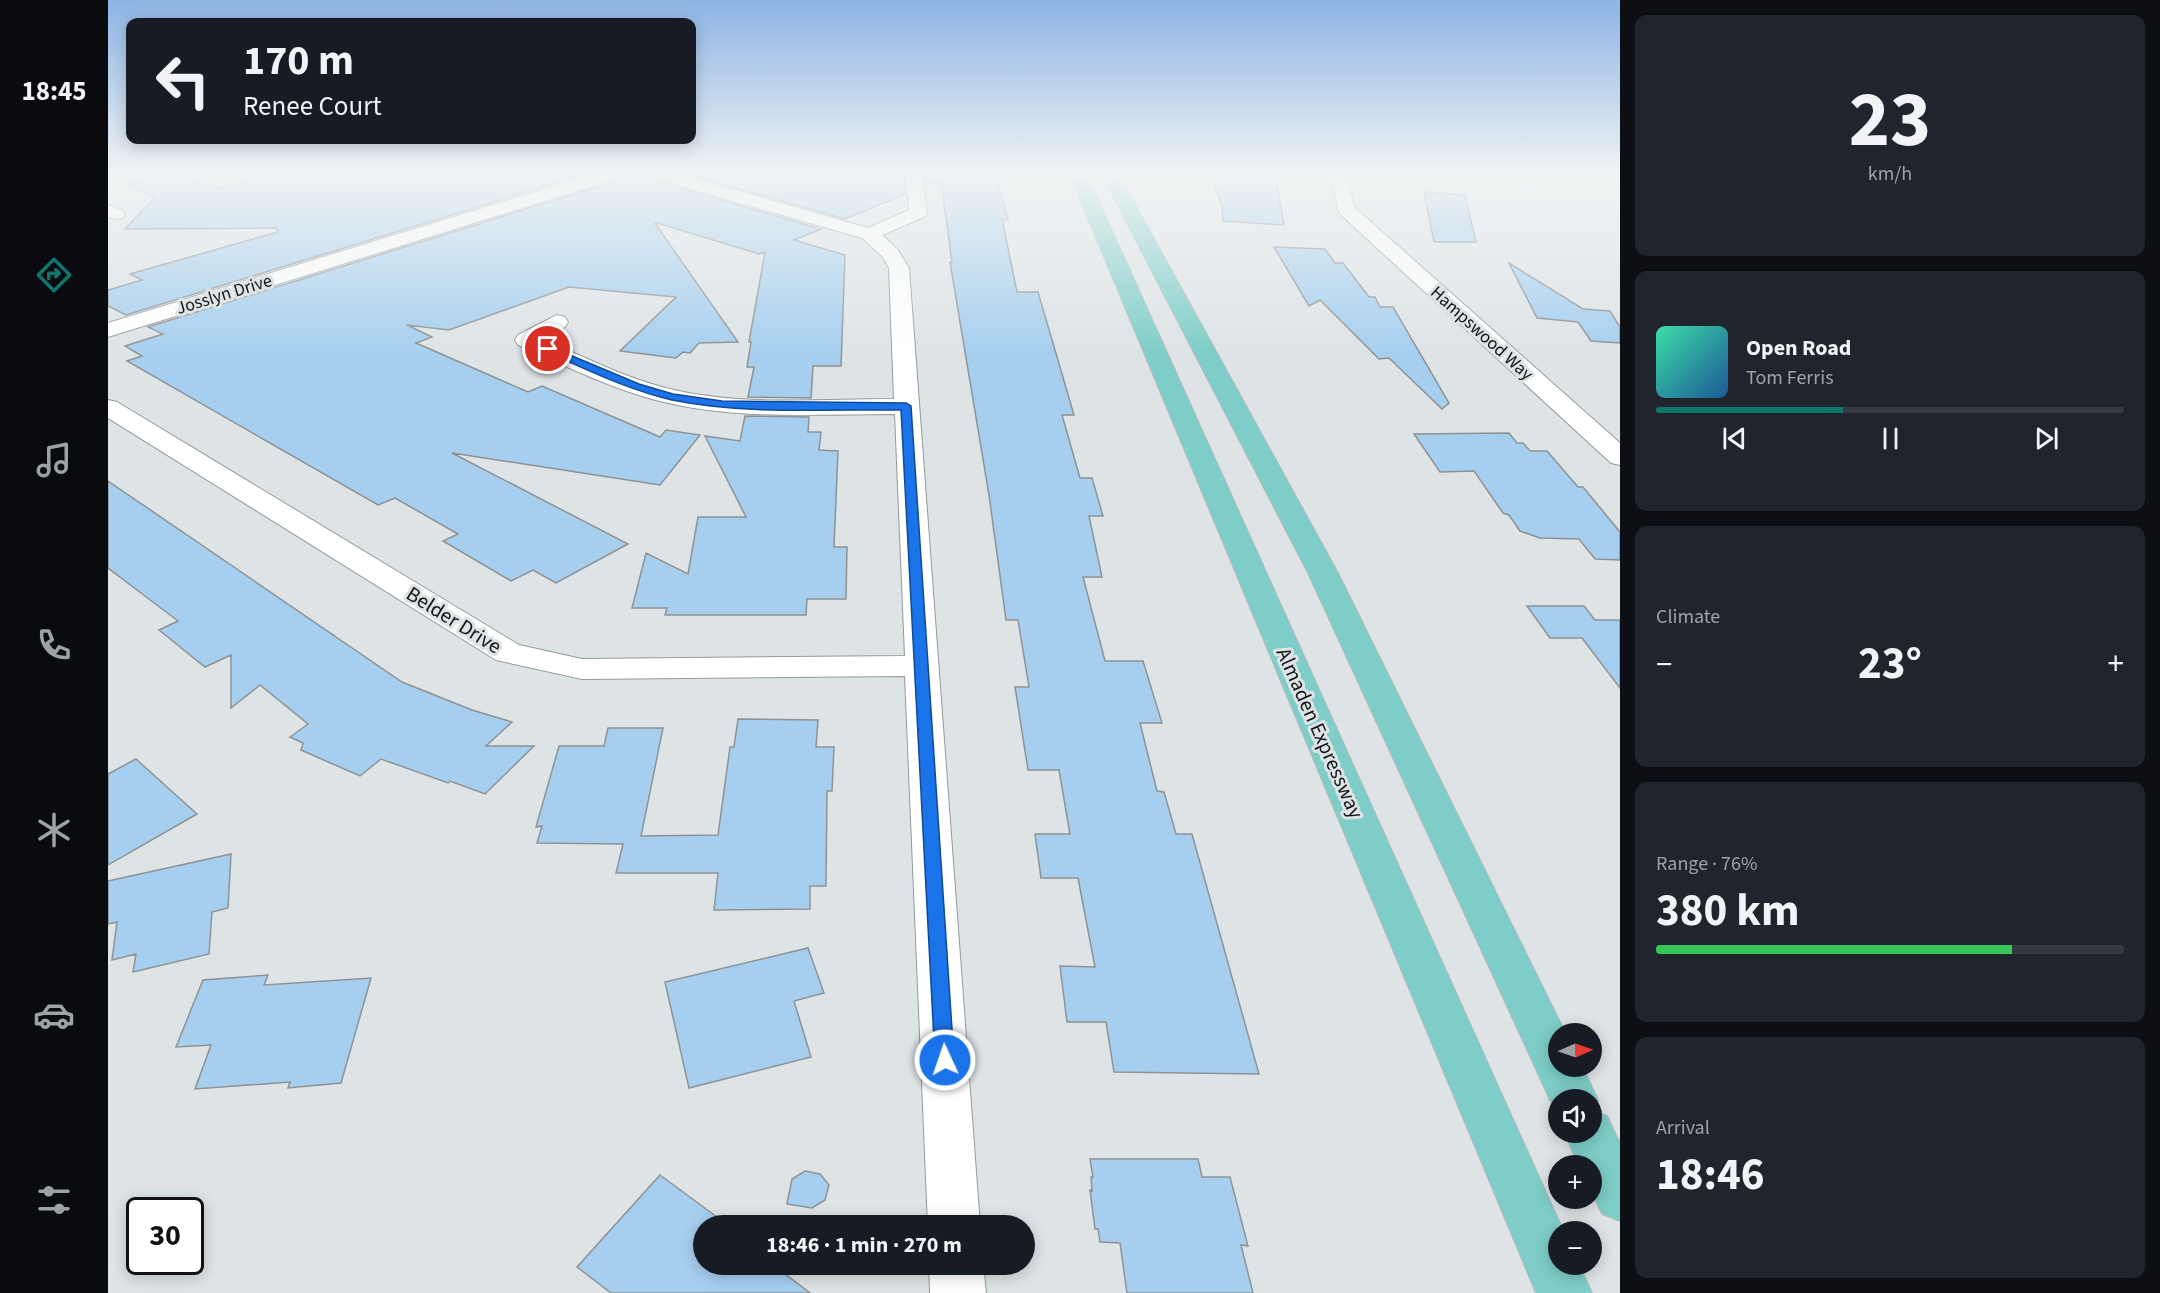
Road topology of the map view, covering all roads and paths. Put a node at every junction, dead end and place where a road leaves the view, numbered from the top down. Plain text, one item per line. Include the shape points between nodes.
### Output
1 (421, 233) edge
2 (1103, 233) edge
3 (1141, 233) edge
4 (1372, 233) edge
5 (869, 234) edge
6 (557, 322) dead end
7 (108, 330) edge
8 (906, 406) junction
9 (108, 407) edge
10 (1620, 457) edge
11 (922, 666) junction
12 (1569, 1089) edge
13 (1594, 1143) edge
14 (1620, 1197) edge
15 (953, 1215) edge
16 (957, 1275) edge
17 (958, 1293) edge
18 (1564, 1293) edge

1 - 7 street, Josslyn Drive
2 - 18 main road, Almaden Expressway
3 - 12 main road via 1323,573
4 - 10 street, Hampswood Way
5 - 8 street via 890,253 898,268
6 - 8 street via 526,340 635,386 672,396 722,404
8 - 11 street
9 - 11 street, Belder Drive via 508,653 582,669
11 - 15 street
13 - 14 main road
16 - 17 street

